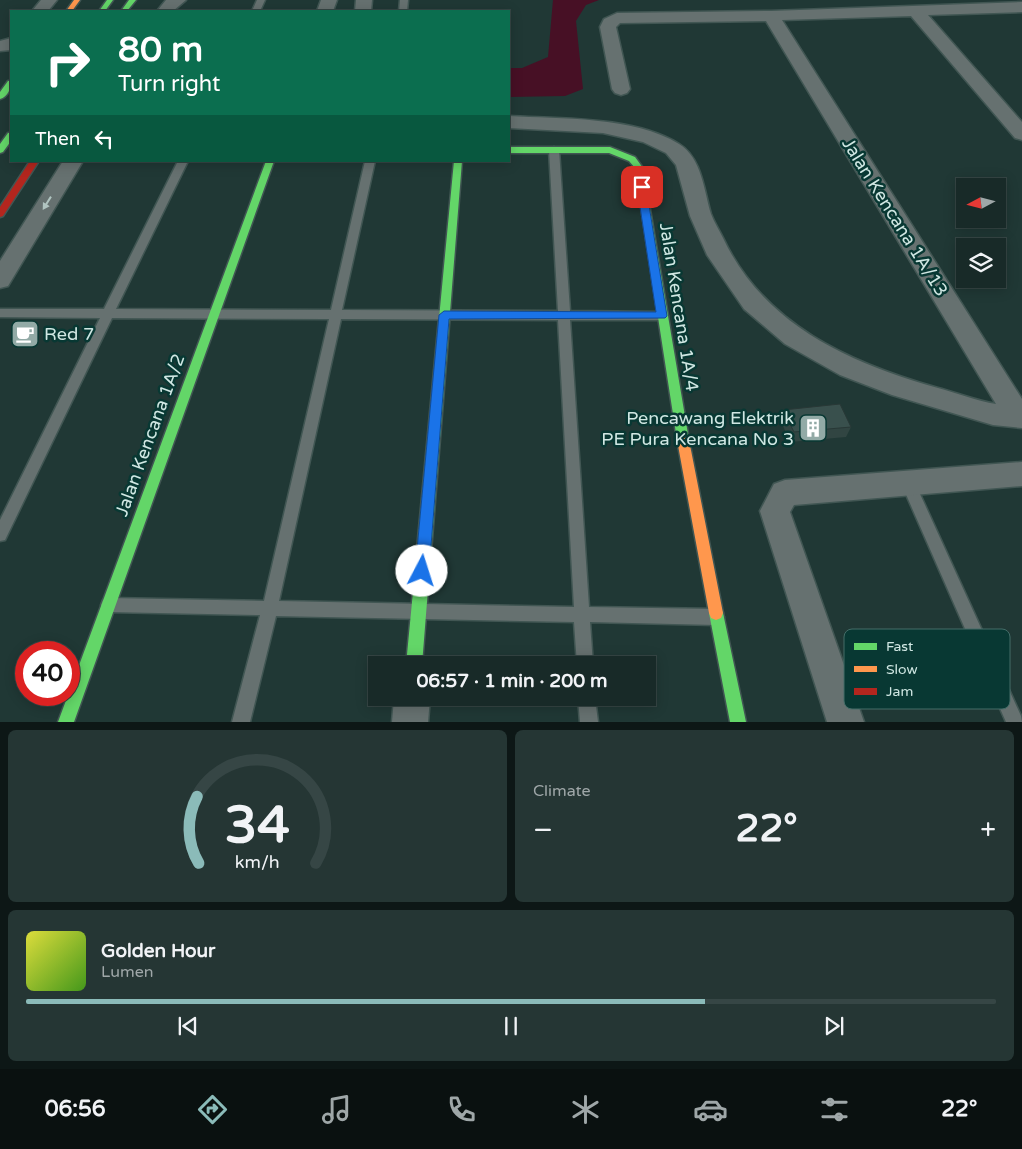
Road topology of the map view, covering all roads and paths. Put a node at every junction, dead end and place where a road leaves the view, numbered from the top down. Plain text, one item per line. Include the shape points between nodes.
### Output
1 (49, 0) edge
2 (78, 0) edge
3 (133, 0) edge
4 (146, 0) edge
5 (178, 0) edge
6 (1022, 7) edge
7 (41, 10) edge
8 (69, 10) edge
9 (125, 10) edge
10 (138, 10) edge
11 (166, 10) edge
12 (916, 11) junction
13 (770, 16) junction
14 (10, 84) edge
15 (621, 90) dead end
16 (0, 97) edge
17 (510, 122) edge
18 (1022, 134) edge
19 (10, 135) edge
20 (0, 150) edge
21 (510, 150) edge
22 (554, 150) junction
23 (34, 162) edge
24 (72, 162) edge
25 (183, 162) edge
26 (270, 162) edge
27 (370, 162) edge
28 (458, 162) edge
29 (0, 214) edge
30 (0, 280) edge
31 (0, 313) edge
32 (108, 313) junction
33 (215, 314) junction
34 (335, 314) junction
35 (444, 315) junction
36 (564, 316) junction
37 (662, 316) junction
38 (1010, 382) edge
39 (1020, 417) edge
40 (1022, 474) edge
41 (908, 483) junction
42 (0, 535) edge
43 (109, 605) junction
44 (270, 608) junction
45 (419, 611) junction
46 (582, 614) junction
47 (716, 617) junction
48 (973, 629) edge
49 (415, 656) edge
50 (584, 656) edge
51 (411, 706) edge
52 (588, 706) edge
53 (1009, 709) edge
54 (66, 722) edge
55 (241, 722) edge
56 (410, 722) edge
57 (589, 722) edge
58 (738, 722) edge
59 (846, 722) edge
60 (1015, 722) edge

1 - 7 street
2 - 8 main road
3 - 9 main road
4 - 10 main road
5 - 11 street
6 - 12 street
12 - 13 street
12 - 18 street
13 - 15 street via 617,18 608,27
13 - 38 street, Jalan Kencana 1A/13
14 - 16 main road
17 - 39 street via 603,127 649,137 673,149 686,162 701,216 719,255 752,303 794,338 849,368 902,388 993,414
19 - 20 main road
21 - 22 main road
22 - 36 lane
22 - 37 main road, Jalan Kencana 1A/4 via 610,150 632,159 639,168
23 - 29 main road
24 -> 30 street
25 - 32 lane
26 - 33 main road, Jalan Kencana 1A/2
27 - 34 lane
28 - 35 main road
31 - 32 lane
32 - 33 lane
32 - 42 lane
33 - 34 lane
33 - 43 main road, Jalan Kencana 1A/2
34 - 35 lane
34 - 44 lane
35 - 36 lane
35 - 45 main road
36 - 37 lane
36 - 46 lane
37 - 47 main road, Jalan Kencana 1A/4
38 - 39 street, Jalan Kencana 1A/13
40 - 41 street
41 - 48 lane
41 - 59 street via 785,493 775,511
43 - 44 lane
43 - 54 main road, Jalan Kencana 1A/2
44 - 45 lane
44 - 55 lane
45 - 46 lane
45 - 49 main road
46 - 47 lane
46 - 50 lane
47 - 58 main road, Jalan Kencana 1A/4
51 - 56 street
52 - 57 lane
53 - 60 lane

